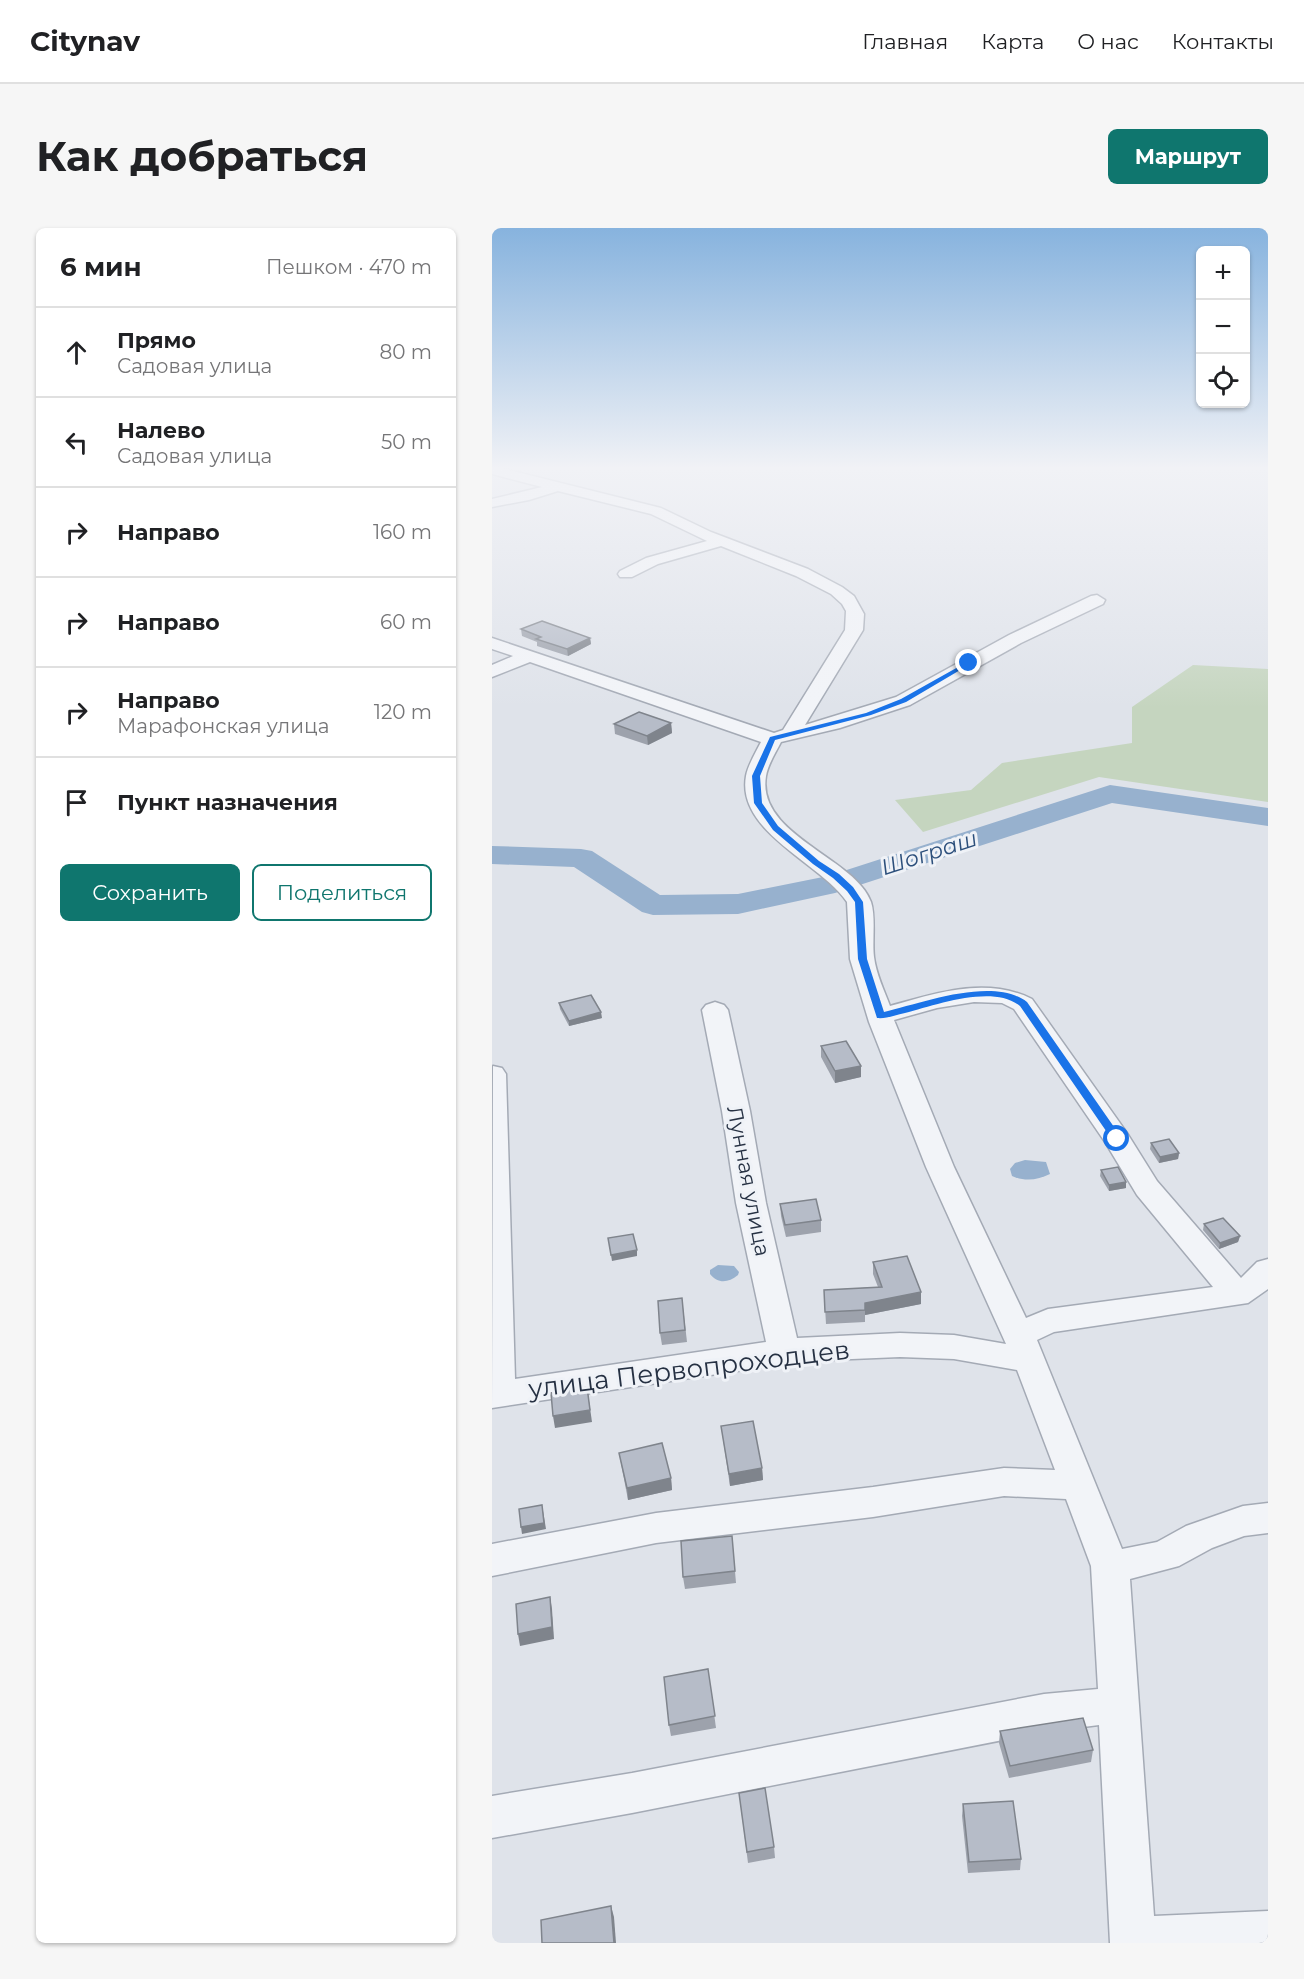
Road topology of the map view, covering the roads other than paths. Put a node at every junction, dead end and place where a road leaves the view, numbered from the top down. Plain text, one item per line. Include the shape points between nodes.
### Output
1 (700, 548) edge
2 (737, 548) edge
3 (626, 574) dead end
4 (1097, 600) dead end
5 (492, 643) edge
6 (528, 656) junction
7 (492, 672) edge
8 (781, 736) junction
9 (715, 1010) dead end
10 (881, 1016) junction
11 (492, 1074) edge
12 (1268, 1270) edge
13 (1237, 1295) junction
14 (1024, 1348) junction
15 (784, 1352) junction
16 (496, 1394) edge
17 (1079, 1485) junction
18 (1268, 1518) edge
19 (492, 1560) edge
20 (1110, 1566) junction
21 (1117, 1705) junction
22 (492, 1817) edge
23 (1268, 1934) edge
24 (1133, 1941) edge

1 - 3 street via 652,561
2 - 8 street via 813,578 847,599 855,610 857,619 848,642
4 - 8 street via 903,700 842,722
5 - 6 street
6 - 7 street
6 - 8 street
8 - 10 street via 756,776 758,803 776,828 843,882 859,902 862,959
9 - 15 street, Лунная улица
10 - 13 street via 958,997 990,993 1016,998 1148,1188
10 - 14 street via 940,1167
11 - 16 street
12 - 13 street
13 - 14 street via 1047,1322
14 - 15 street, улица Первопроходцев via 900,1345
14 - 17 street
15 - 16 street, улица Первопроходцев
17 - 19 street via 1004,1482 656,1528
17 - 20 street
18 - 20 street via 1243,1521 1199,1537 1166,1555
20 - 21 street
21 - 22 street via 1044,1713
21 - 24 street
23 - 24 street

